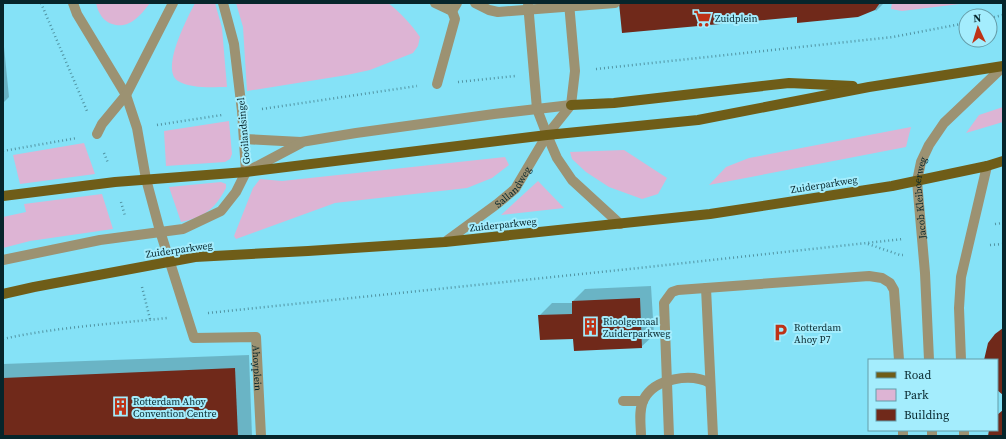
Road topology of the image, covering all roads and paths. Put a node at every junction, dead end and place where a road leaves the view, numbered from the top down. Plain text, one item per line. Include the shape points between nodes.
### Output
1 (41, 3) edge
2 (73, 3) edge
3 (173, 3) edge
4 (223, 3) edge
5 (435, 3) edge
6 (475, 3) edge
7 (528, 3) edge
8 (569, 3) edge
9 (615, 3) edge
10 (453, 8) edge
11 (958, 25) edge
12 (1003, 66) edge
13 (575, 71) junction
14 (533, 74) junction
15 (437, 84) junction
16 (869, 87) junction
17 (126, 95) junction
18 (571, 105) junction
19 (537, 109) junction
20 (242, 112) junction
21 (137, 128) junction
22 (97, 134) junction
23 (547, 135) junction
24 (244, 139) junction
25 (301, 142) junction
26 (3, 151) edge
27 (1003, 161) edge
28 (987, 166) junction
29 (246, 172) junction
30 (146, 179) junction
31 (917, 181) junction
32 (115, 182) junction
33 (3, 196) edge
34 (1003, 223) edge
35 (620, 224) junction
36 (973, 228) junction
37 (160, 231) junction
38 (130, 235) junction
39 (922, 236) junction
40 (445, 242) junction
41 (3, 260) edge
42 (170, 261) junction
43 (137, 267) junction
44 (706, 288) junction
45 (3, 294) edge
46 (376, 296) dead end
47 (150, 319) dead end
48 (899, 359) edge
49 (929, 359) edge
50 (961, 359) edge
51 (667, 382) junction
52 (710, 383) junction
53 (623, 401) dead end
54 (643, 401) junction
55 (261, 436) edge
56 (641, 436) edge
57 (669, 436) edge
58 (713, 436) edge

1 - 22 path
2 - 17 street via 77,14
3 - 17 street
4 - 20 street, Gooilandsingel via 234,44
5 - 10 street
6 - 9 street, bridge via 498,12
7 - 14 street
8 - 13 street
10 - 15 street via 455,18
11 - 13 path via 893,37
12 - 16 main road
12 - 31 street, Jacob Kleiboerweg via 944,123 920,162
13 - 18 street
14 - 15 path
14 - 19 street
15 - 20 path
16 - 18 main road via 789,83 614,103
16 - 23 main road via 698,120
17 - 21 street
17 - 22 street
18 - 19 street
18 - 23 street, Sallandweg
19 - 23 street
19 - 25 street
20 - 21 path
20 - 24 street, Gooilandsingel
21 - 30 street
22 - 26 path
22 - 32 path
23 - 29 main road
23 - 35 street via 557,158 572,180
23 - 40 street, Sallandweg via 514,189
24 - 25 street
24 - 29 street, Gooilandsingel
25 - 29 street
27 - 28 main road, Zuiderparkweg
28 - 31 main road, Zuiderparkweg
28 - 36 street
29 - 30 main road
29 - 37 street, Gooilandsingel via 236,192 221,211 183,229
30 - 32 main road
30 - 37 street
31 - 35 main road, Zuiderparkweg via 710,214
31 - 39 street, Jacob Kleiboerweg
32 - 33 main road
32 - 38 path
34 - 36 path
35 - 40 main road, Zuiderparkweg
36 - 50 street via 961,277
37 - 38 street, Zuiderparkweg
37 - 42 street
38 - 41 street, Zuiderparkweg
39 - 46 path
39 - 49 street, Jacob Kleiboerweg
40 - 42 main road, Zuiderparkweg via 195,257
42 - 43 main road, Zuiderparkweg
42 - 55 street, Ahoyplein via 194,338 256,337
43 - 45 main road, Zuiderparkweg
43 - 47 path
44 - 48 street via 862,277 882,278 890,283 894,290
44 - 51 street via 678,290 672,292 664,302
44 - 52 street
51 - 52 street via 682,377 703,379
51 - 54 street via 648,393
51 - 57 street
52 - 58 street
53 - 54 street
54 - 56 street via 640,415

